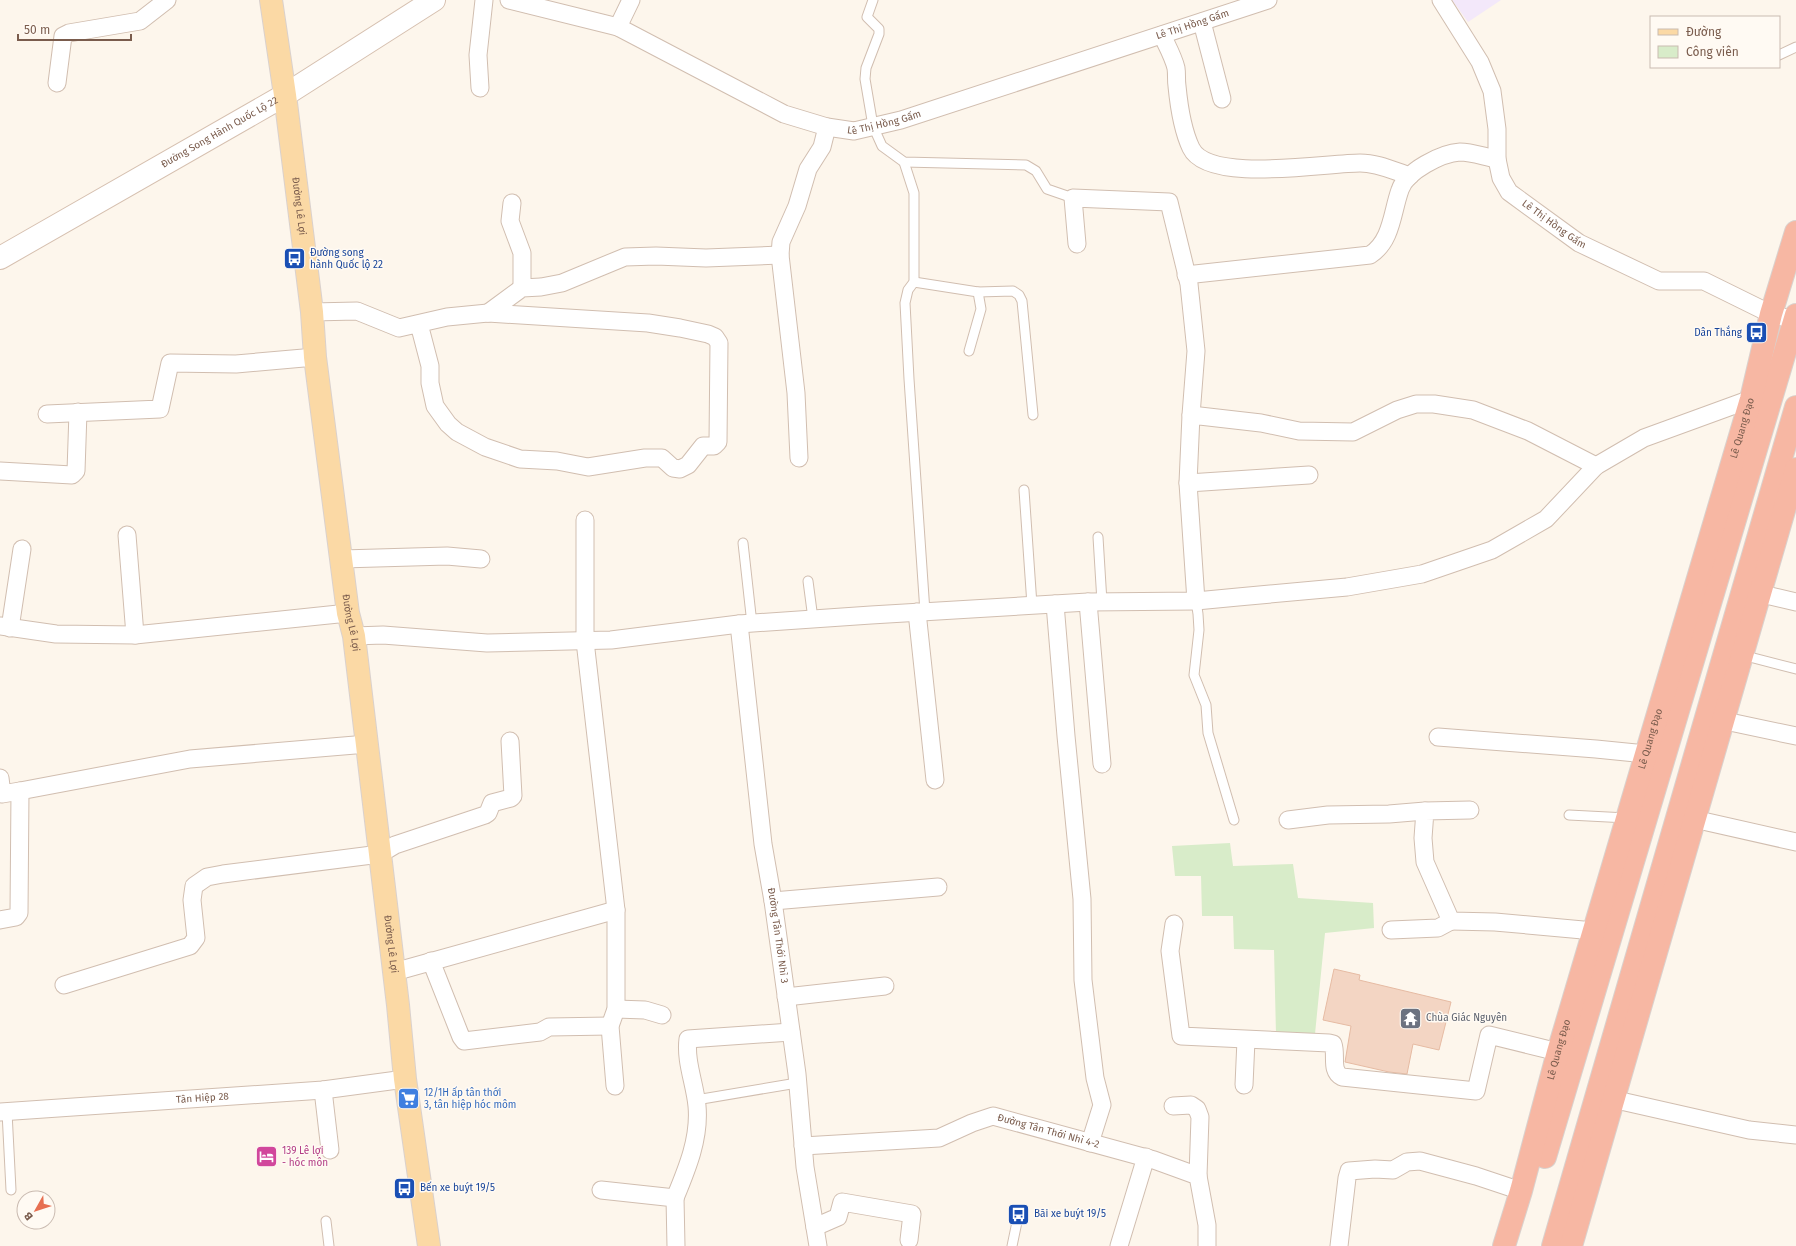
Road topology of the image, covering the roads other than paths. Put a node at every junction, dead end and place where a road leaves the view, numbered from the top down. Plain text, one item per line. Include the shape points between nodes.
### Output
1 (167, 0) edge
2 (271, 0) edge
3 (434, 0) edge
4 (484, 0) edge
5 (509, 0) edge
6 (631, 0) edge
7 (873, 0) edge
8 (1268, 0) edge
9 (1441, 0) edge
10 (1202, 22) junction
11 (618, 27) junction
12 (1162, 34) junction
13 (1796, 47) edge
14 (1780, 55) edge
15 (57, 83) dead end
16 (480, 88) dead end
17 (285, 96) junction
18 (1222, 99) dead end
19 (873, 126) junction
20 (827, 127) junction
21 (1496, 159) junction
22 (904, 162) junction
23 (1410, 176) junction
24 (1074, 198) junction
25 (512, 203) dead end
26 (1796, 232) edge
27 (1077, 244) dead end
28 (780, 256) junction
29 (0, 258) edge
30 (1186, 275) junction
31 (914, 282) junction
32 (522, 288) junction
33 (978, 292) junction
34 (312, 312) junction
35 (488, 314) junction
36 (1771, 314) junction
37 (1795, 317) edge
38 (419, 324) junction
39 (969, 351) dead end
40 (315, 357) junction
41 (1760, 401) junction
42 (1796, 407) edge
43 (78, 412) junction
44 (47, 414) dead end
45 (1033, 415) dead end
46 (1191, 416) junction
47 (800, 458) dead end
48 (1596, 466) junction
49 (1796, 469) edge
50 (0, 471) edge
51 (1310, 476) dead end
52 (1188, 483) junction
53 (1024, 490) dead end
54 (585, 520) dead end
55 (127, 534) dead end
56 (1098, 537) dead end
57 (743, 543) dead end
58 (22, 549) dead end
59 (481, 558) dead end
60 (342, 559) junction
61 (808, 581) dead end
62 (1752, 591) junction
63 (1196, 601) junction
64 (1095, 602) junction
65 (1796, 602) edge
66 (1055, 604) junction
67 (1032, 605) junction
68 (921, 612) junction
69 (348, 613) junction
70 (813, 619) junction
71 (746, 624) junction
72 (5, 627) edge
73 (136, 635) junction
74 (354, 636) junction
75 (585, 641) junction
76 (1742, 655) junction
77 (1796, 669) edge
78 (1715, 718) junction
79 (1796, 736) edge
80 (1438, 737) dead end
81 (510, 741) dead end
82 (367, 744) junction
83 (1646, 754) junction
84 (1102, 764) dead end
85 (935, 780) dead end
86 (1, 788) edge
87 (20, 791) junction
88 (1470, 810) dead end
89 (1425, 811) junction
90 (1569, 816) dead end
91 (1627, 818) junction
92 (1694, 819) junction
93 (1234, 820) dead end
94 (1288, 820) dead end
95 (1796, 842) edge
96 (380, 854) junction
97 (938, 887) dead end
98 (773, 901) junction
99 (616, 910) junction
100 (0, 920) edge
101 (1451, 921) junction
102 (1174, 924) dead end
103 (1391, 930) dead end
104 (1594, 931) junction
105 (431, 962) junction
106 (394, 972) junction
107 (64, 985) dead end
108 (885, 986) dead end
109 (786, 997) junction
110 (616, 1009) junction
111 (662, 1015) dead end
112 (610, 1026) junction
113 (791, 1032) junction
114 (1246, 1040) junction
115 (1558, 1052) junction
116 (405, 1079) junction
117 (797, 1083) junction
118 (1244, 1084) dead end
119 (615, 1086) dead end
120 (323, 1090) junction
121 (1612, 1099) junction
122 (696, 1100) junction
123 (1173, 1106) dead end
124 (3, 1112) edge
125 (1796, 1135) edge
126 (1090, 1143) junction
127 (803, 1146) junction
128 (330, 1150) dead end
129 (1146, 1157) junction
130 (1198, 1176) junction
131 (11, 1190) dead end
132 (601, 1190) dead end
133 (1521, 1191) junction
134 (675, 1198) junction
135 (326, 1221) dead end
136 (1017, 1222) dead end
137 (815, 1227) junction
138 (909, 1240) dead end
139 (329, 1246) edge
140 (428, 1246) edge
141 (676, 1246) edge
142 (818, 1246) edge
143 (1012, 1246) edge
144 (1119, 1246) edge
145 (1207, 1246) edge
146 (1339, 1246) edge
147 (1504, 1246) edge
148 (1520, 1246) edge
149 (1553, 1246) edge
150 (1571, 1246) edge

1 - 15 street via 140,21 69,32 63,36
2 - 17 main road, Đường Lê Lợi
3 - 17 street, Đường Song Hành Quốc Lộ 22
4 - 16 street via 478,55
5 - 11 street, Lê Thị Hồng Gấm
6 - 11 street
7 - 19 lane via 867,17 879,29 879,34 866,68 865,79
8 - 10 street, Lê Thị Hồng Gấm
9 - 21 street, Lê Thị Hồng Gấm via 1480,62 1492,92 1497,129
10 - 12 street, Lê Thị Hồng Gấm
10 - 18 street
11 - 20 street, Lê Thị Hồng Gấm via 784,114
12 - 19 street, Lê Thị Hồng Gấm via 902,120
12 - 23 street via 1174,62 1179,110 1185,132 1191,148 1201,160 1214,165 1237,168 1288,168 1361,163
13 - 14 lane
17 - 29 street, Đường Song Hành Quốc Lộ 22
17 - 34 main road, Đường Lê Lợi
19 - 20 street, Lê Thị Hồng Gấm via 854,131
19 - 22 lane via 882,146
20 - 28 street via 822,147 808,169 797,206 781,242
21 - 23 street via 1460,152 1437,158 1415,170
21 - 36 street, Lê Thị Hồng Gấm via 1501,178 1509,192 1579,243 1659,281 1704,282
22 - 24 lane via 1026,165 1036,171 1047,189
22 - 31 lane via 914,193
23 - 30 street via 1400,187 1387,235 1379,249 1370,254
24 - 27 street
24 - 30 street via 1169,202
25 - 32 street via 510,221 522,253
26 - 36 highway, Lê Quang Đạo
28 - 32 street via 634,256 617,259 562,283
28 - 47 street via 796,393
30 - 46 street via 1196,350
31 - 33 lane
31 - 68 lane via 908,290 905,303
32 - 35 street
33 - 39 lane via 981,309
33 - 45 lane via 1013,291 1022,301
34 - 38 street via 357,311 399,328
34 - 40 main road, Đường Lê Lợi
35 - 38 street via 447,317
35 - 38 street via 648,323 715,337 719,346 718,442 714,446 703,446 688,465 680,469 673,468 662,458 588,466 520,459 486,448 457,432 435,406 430,383 430,366
36 - 37 street, Lê Thị Hồng Gấm
36 - 41 highway, Lê Quang Đạo
37 - 41 highway, Lê Quang Đạo
40 - 43 street via 236,364 170,363 160,409
40 - 60 main road, Đường Lê Lợi
41 - 48 street via 1644,438
41 - 83 highway, Lê Quang Đạo
41 - 148 highway, Lê Quang Đạo
42 - 62 highway
43 - 44 street
43 - 50 street via 76,471 72,475
46 - 48 street via 1261,423 1299,430 1353,432 1397,410 1416,404 1434,404 1473,410 1528,431
46 - 52 street
48 - 63 street via 1546,519 1492,550 1422,574 1347,587
49 - 62 highway
51 - 52 street
52 - 63 street
53 - 67 lane
54 - 75 street
55 - 73 street
56 - 64 lane
57 - 71 lane
58 - 72 street
59 - 60 street via 447,556
60 - 69 main road, Đường Lê Lợi
61 - 70 lane
62 - 65 street
62 - 76 highway
62 - 78 highway
63 - 64 street
63 - 93 lane via 1199,630 1194,675 1206,705 1208,733
64 - 66 street
64 - 84 street
66 - 67 street
66 - 126 street via 1082,899 1084,980 1095,1078 1102,1105
67 - 68 street
68 - 70 street
68 - 85 street
69 - 73 street
69 - 74 main road, Đường Lê Lợi
70 - 71 street
71 - 75 street
71 - 98 street, Đường Tân Thới Nhì 3 via 763,844
72 - 73 street via 56,634
74 - 75 street via 383,635 487,643
74 - 82 main road, Đường Lê Lợi
75 - 99 street
76 - 77 lane
76 - 78 highway
78 - 79 street
78 - 92 highway
78 - 149 highway
80 - 83 street
81 - 96 street via 512,797 492,802 485,815 395,845
82 - 87 street via 190,759
82 - 96 main road, Đường Lê Lợi
83 - 91 highway, Lê Quang Đạo
86 - 87 street
87 - 100 street via 19,913 16,917
88 - 89 street
89 - 94 street via 1328,815
89 - 101 street via 1424,862
90 - 91 lane
91 - 104 highway, Lê Quang Đạo
92 - 95 street
92 - 121 highway
96 - 106 main road, Đường Lê Lợi
96 - 107 street via 207,878 194,886 192,900 196,938 190,946
97 - 98 street
98 - 109 street, Đường Tân Thới Nhì 3
99 - 105 street
99 - 110 street
101 - 103 street via 1438,928
101 - 104 street via 1495,922
102 - 114 street via 1170,951 1181,1036
104 - 115 highway, Lê Quang Đạo
105 - 106 street
105 - 112 street via 464,1041 540,1032 549,1027
106 - 116 main road, Đường Lê Lợi
108 - 109 street
109 - 113 street, Đường Tân Thới Nhì 3
110 - 111 street via 645,1010
110 - 112 street
112 - 119 street
113 - 117 street, Đường Tân Thới Nhì 3
113 - 122 street via 688,1039
114 - 115 street via 1333,1044 1335,1070 1337,1075 1342,1077 1476,1091 1489,1035
114 - 118 street
115 - 133 highway, Lê Quang Đạo
116 - 120 street, Tân Hiệp 28
116 - 140 main road, Đường Lê Lợi
117 - 122 lane
117 - 127 street, Đường Tân Thới Nhì 3
120 - 124 street, Tân Hiệp 28
120 - 128 street
121 - 125 street via 1749,1130
121 - 150 highway
122 - 134 street via 697,1127 692,1154
123 - 130 street via 1191,1105 1197,1108 1200,1117
124 - 131 lane
126 - 127 street, Đường Tân Thới Nhì 4-2 via 993,1116 939,1138
126 - 129 street, Đường Tân Thới Nhì 4-2
127 - 137 street, Đường Tân Thới Nhì 3
129 - 130 street, Đường Tân Thới Nhì 4-2
129 - 144 street
130 - 145 street via 1207,1226
132 - 134 street
133 - 146 street via 1420,1161 1407,1162 1393,1170 1350,1171
133 - 147 highway, Lê Quang Đạo
134 - 141 street
135 - 139 lane
136 - 143 lane
137 - 138 street via 838,1217 842,1202 912,1214
137 - 142 street, Đường Tân Thới Nhì 3

